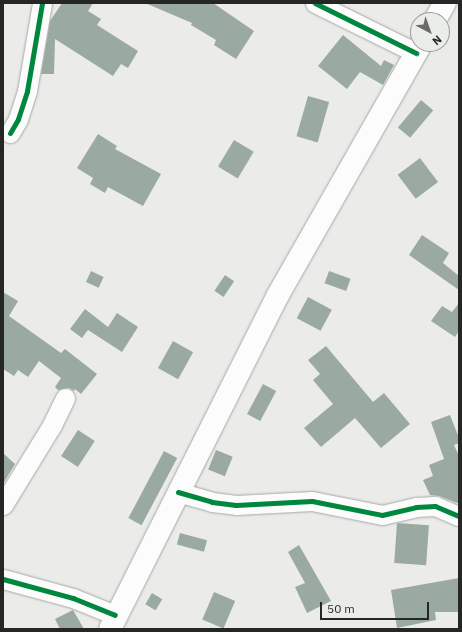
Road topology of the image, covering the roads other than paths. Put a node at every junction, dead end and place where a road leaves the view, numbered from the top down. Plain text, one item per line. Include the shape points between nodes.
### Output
1 (42, 3) edge
2 (315, 3) edge
3 (445, 3) edge
4 (440, 12) edge
5 (410, 44) edge
6 (417, 52) edge
7 (10, 133) dead end
8 (65, 398) dead end
9 (178, 492) junction
10 (3, 505) edge
11 (459, 516) edge
12 (3, 579) edge
13 (113, 622) edge

1 - 7 street via 28,91
2 - 5 street
3 - 4 main road
6 - 9 main road via 278,295
8 - 10 street via 52,425
9 - 11 street via 212,502 236,505 312,501 382,515 416,507 435,506
9 - 13 main road
12 - 13 street via 73,598

